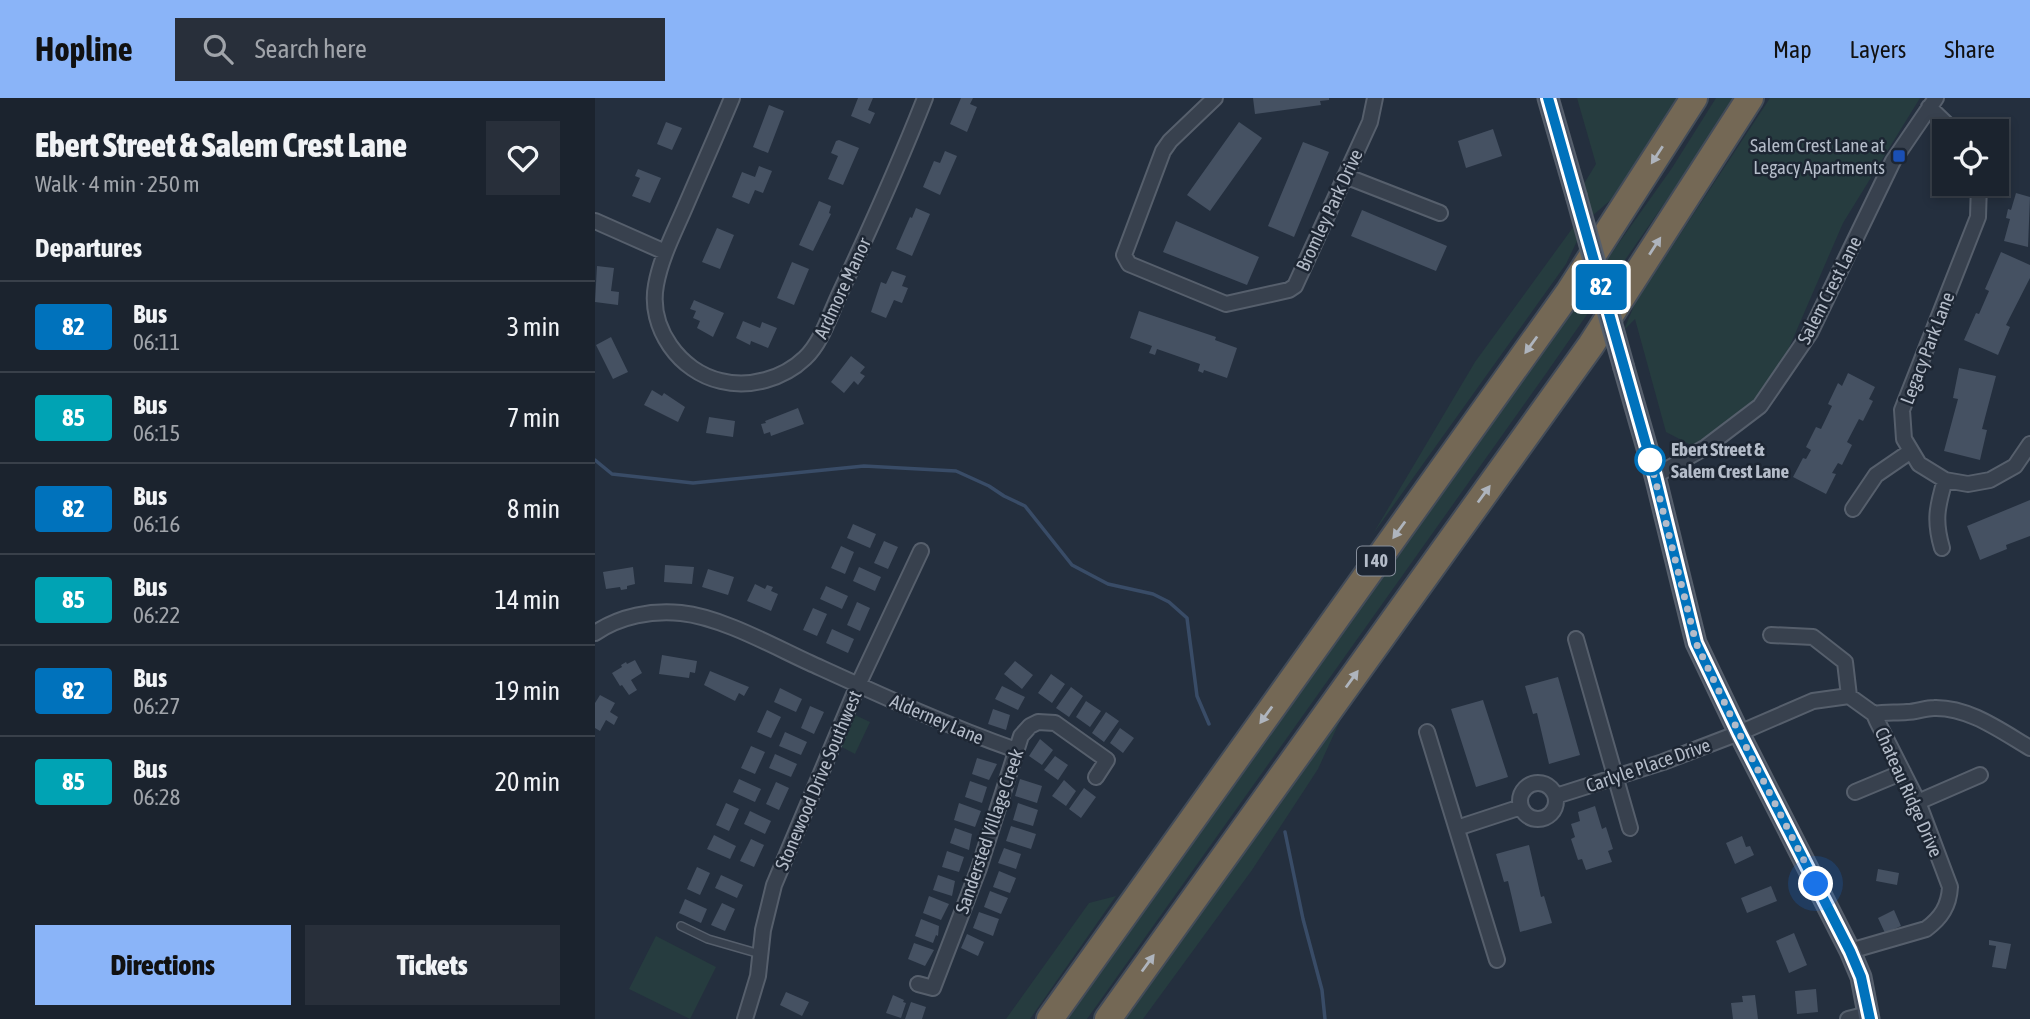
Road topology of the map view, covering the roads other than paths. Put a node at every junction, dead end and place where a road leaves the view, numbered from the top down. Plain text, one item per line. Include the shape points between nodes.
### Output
1 (732, 98) edge
2 (925, 98) edge
3 (1215, 98) edge
4 (1375, 98) edge
5 (1548, 98) edge
6 (1694, 98) edge
7 (1749, 98) edge
8 (1932, 103) edge
9 (1945, 119) edge
10 (1345, 176) junction
11 (1979, 196) edge
12 (1440, 213) dead end
13 (595, 220) edge
14 (666, 252) junction
15 (2030, 444) edge
16 (1911, 452) junction
17 (1655, 476) junction
18 (1945, 480) junction
19 (1853, 509) dead end
20 (1942, 548) dead end
21 (921, 551) dead end
22 (595, 633) edge
23 (1771, 635) dead end
24 (1576, 639) dead end
25 (858, 685) junction
26 (1849, 696) junction
27 (1874, 715) junction
28 (1427, 732) dead end
29 (1739, 733) junction
30 (2030, 748) edge
31 (1016, 750) junction
32 (1903, 772) junction
33 (1980, 775) dead end
34 (1095, 777) dead end
35 (1615, 777) junction
36 (1855, 792) dead end
37 (1556, 796) junction
38 (1918, 802) junction
39 (1521, 807) junction
40 (1457, 828) junction
41 (1630, 828) dead end
42 (681, 926) dead end
43 (1850, 951) junction
44 (760, 954) junction
45 (1497, 960) dead end
46 (918, 984) dead end
47 (1869, 1016) edge
48 (745, 1019) edge
49 (1050, 1019) edge
50 (1108, 1019) edge
51 (1848, 1019) edge

1 - 14 street, Ardmore Manor
2 - 14 street, Ardmore Manor via 818,341 795,366 748,384 714,380 688,366 667,341 658,313 656,285
3 - 10 street, Bromley Park Drive via 1163,151 1123,255 1129,264 1226,304 1289,290 1295,286
4 - 10 street, Bromley Park Drive via 1370,122
5 - 17 main road, bridge
6 -> 49 highway, I 40 via 1569,292
50 -> 7 highway, I 40 via 1591,345
8 - 9 street
8 - 17 street, Salem Crest Lane via 1893,162 1810,333 1760,406 1706,447
10 - 12 street
11 - 16 street, Legacy Park Lane via 1978,217 1902,410 1904,439
13 - 14 street
15 - 18 street via 2015,466 1990,480 1968,484
16 - 18 street via 1919,464
16 - 19 street via 1875,475
17 - 29 main road via 1696,643
18 - 20 street via 1936,528
21 - 25 street, Stonewood Drive Southwest
22 - 25 street, Alderney Lane via 619,620 642,615 698,616
23 - 26 street via 1813,637 1823,643 1845,662
24 - 35 street
25 - 31 street, Alderney Lane
25 - 44 street, Stonewood Drive Southwest via 774,885
26 - 27 street, Chateau Ridge Drive
26 - 29 street via 1813,701
27 - 30 street via 1947,710 1974,716
27 - 32 street, Chateau Ridge Drive
28 - 40 street
29 - 35 street, Carlyle Place Drive
29 - 43 main road
31 - 34 street, Sandersted Village Creek via 1030,726 1055,723 1107,760
31 - 46 street, Sandersted Village Creek via 979,868 933,988
32 - 36 street
32 - 38 street, Chateau Ridge Drive
33 - 38 street
35 - 37 street, Carlyle Place Drive
35 - 41 street
37 - 39 street via 1556,806 1542,819 1532,819
37 - 39 street via 1551,788 1534,782 1520,795
38 - 43 street, Chateau Ridge Drive via 1950,887 1945,911 1926,929
39 - 40 street
40 - 45 street
42 - 44 lane
43 - 47 main road
44 - 48 street, Stonewood Drive Southwest
47 - 51 street

